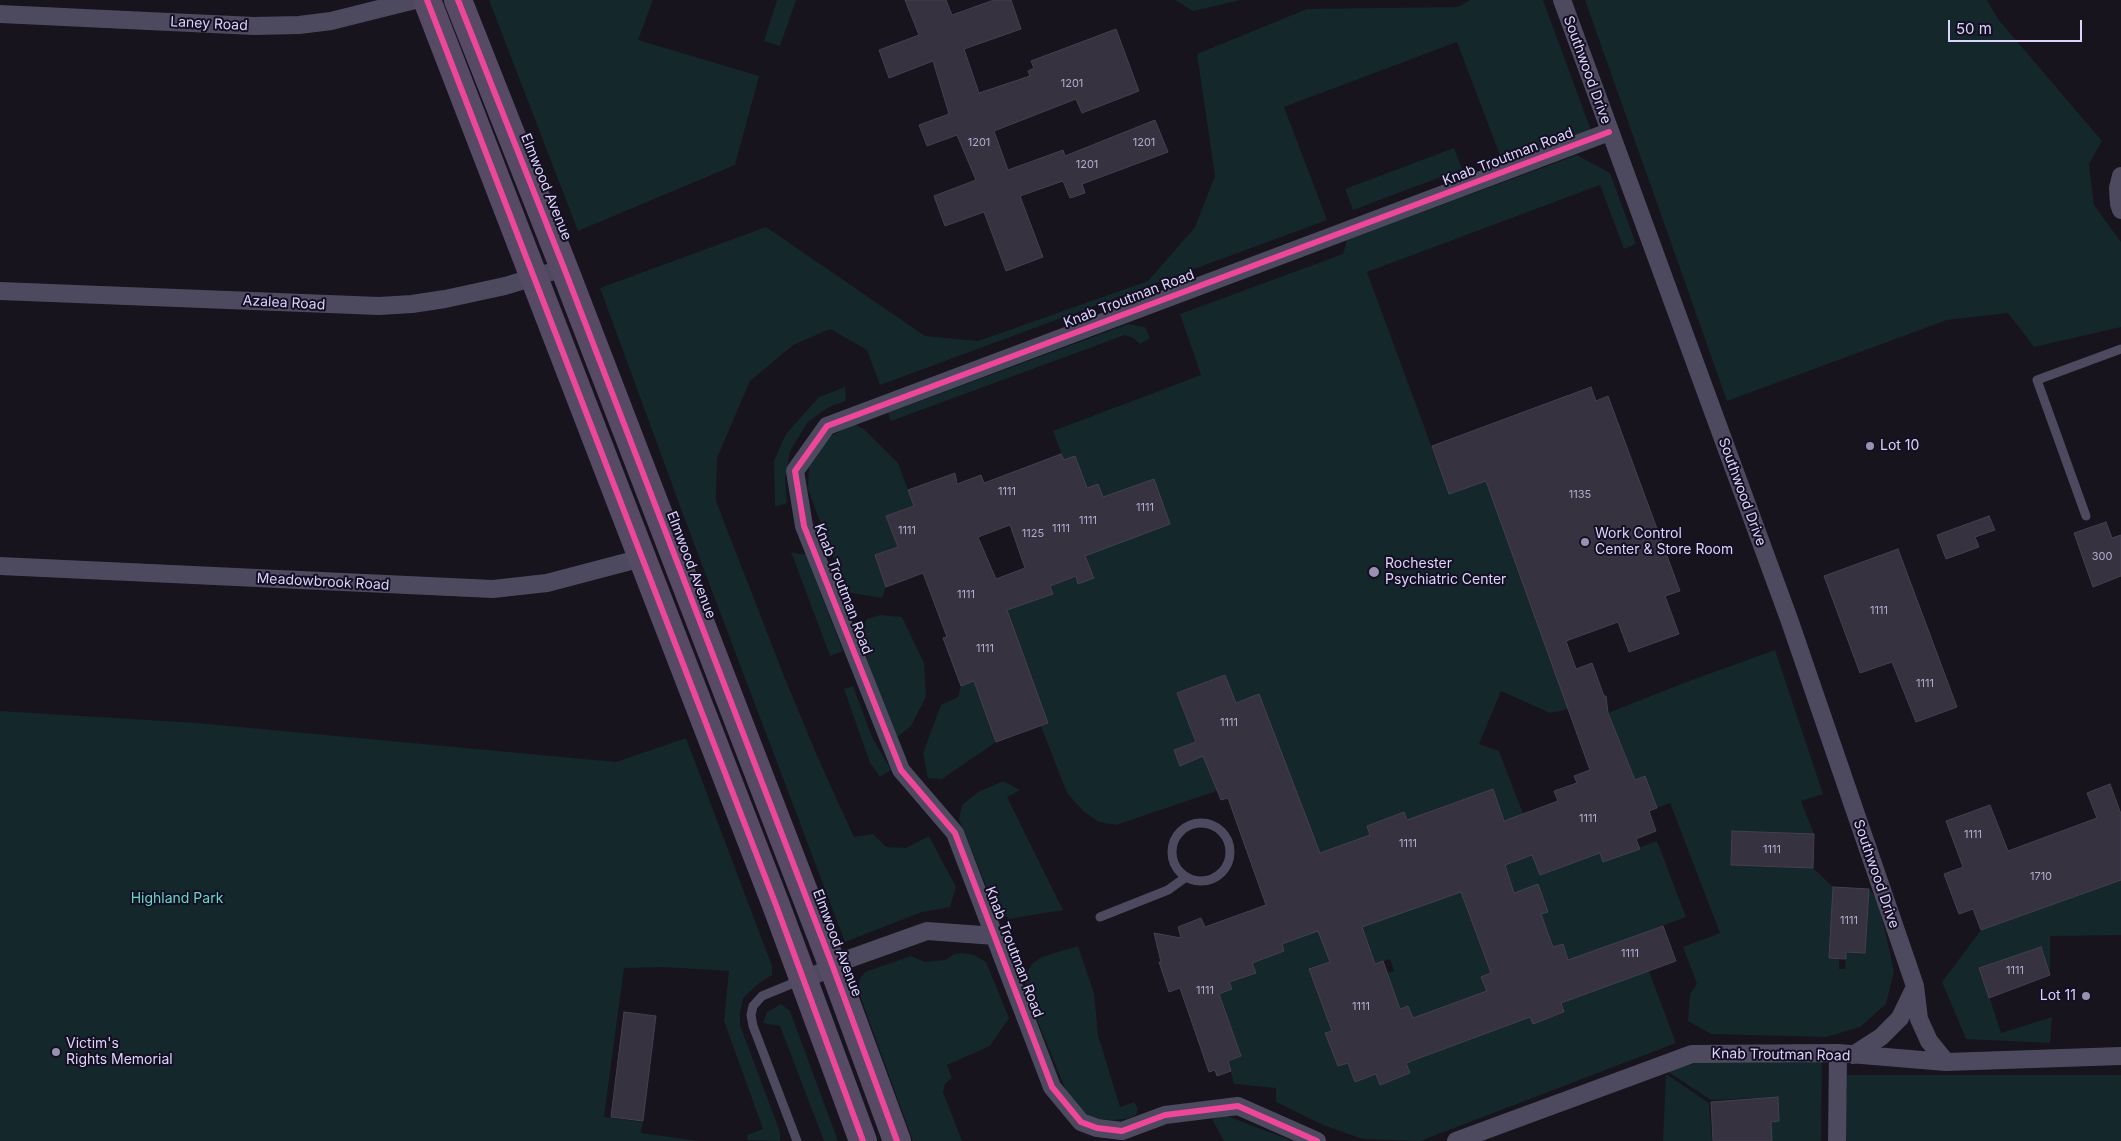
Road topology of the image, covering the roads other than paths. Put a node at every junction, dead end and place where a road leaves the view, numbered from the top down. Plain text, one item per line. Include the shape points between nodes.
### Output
1 (415, 0) edge
2 (427, 0) edge
3 (458, 0) edge
4 (1562, 0) edge
5 (0, 14) edge
6 (1609, 132) junction
7 (2121, 176) edge
8 (2121, 210) edge
9 (564, 268) junction
10 (536, 277) junction
11 (0, 291) edge
12 (2121, 349) edge
13 (2086, 516) dead end
14 (642, 558) junction
15 (0, 566) edge
16 (1186, 877) junction
17 (1100, 917) dead end
18 (994, 936) junction
19 (833, 967) junction
20 (803, 980) junction
21 (1915, 986) junction
22 (1846, 1054) junction
23 (2121, 1056) edge
24 (1946, 1062) junction
25 (797, 1141) edge
26 (863, 1141) edge
27 (897, 1141) edge
28 (1317, 1141) edge
29 (1456, 1141) edge
30 (1837, 1141) edge

1 - 5 street, Laney Road via 339,19 299,25 254,26
2 - 10 main road
3 - 9 main road, Elmwood Avenue
4 - 6 street, Southwood Drive
6 - 18 street, Knab Troutman Road via 827,426 796,471 804,526 901,770 955,833
6 - 21 street, Southwood Drive via 1789,619
7 - 8 street via 2118,188
9 - 10 street, Azalea Road
9 - 19 main road, Elmwood Avenue
10 - 11 street, Azalea Road via 445,299 379,306
10 - 14 main road
12 - 13 lane via 2037,380
14 - 15 street, Meadowbrook Road via 547,583 493,588
14 - 20 main road
16 - 16 lane via 1174,863 1172,853 1178,834 1195,823 1214,825 1228,839 1230,858 1226,867 1221,874 1204,881
16 - 17 lane via 1168,890
18 - 19 street via 927,931
18 - 28 street, Knab Troutman Road via 1052,1087 1081,1122 1122,1131 1165,1115 1238,1106
19 - 20 street
19 - 27 main road, Elmwood Avenue
20 - 25 lane via 762,996 750,1015
20 - 26 main road
21 - 22 street via 1900,1018 1881,1037
21 - 24 street, Southwood Drive via 1919,1019 1929,1040
22 - 24 street, Knab Troutman Road
22 - 29 street, Knab Troutman Road via 1692,1054
22 - 30 street
23 - 24 street, Knab Troutman Road

